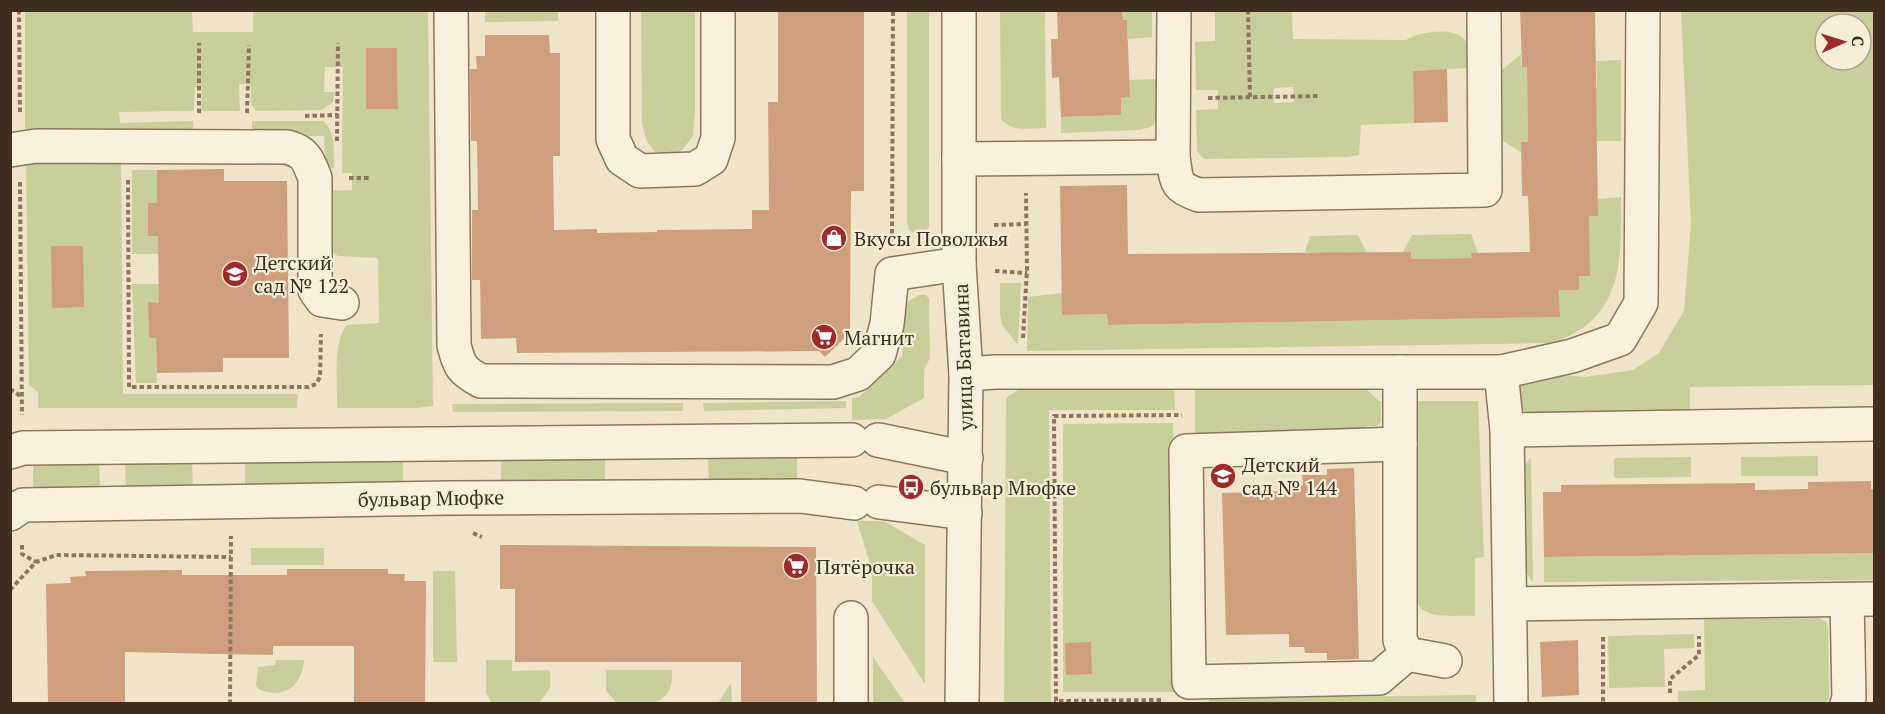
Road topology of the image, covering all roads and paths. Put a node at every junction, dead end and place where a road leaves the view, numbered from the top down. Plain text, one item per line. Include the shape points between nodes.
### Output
1 (19, 10) edge
2 (451, 10) edge
3 (614, 10) edge
4 (718, 10) edge
5 (893, 10) edge
6 (959, 10) edge
7 (1174, 10) edge
8 (1248, 10) edge
9 (1484, 10) edge
10 (1643, 10) edge
11 (338, 42) dead end
12 (199, 43) dead end
13 (249, 45) dead end
14 (1319, 96) dead end
15 (1250, 98) junction
16 (1174, 99) junction
17 (128, 147) junction
18 (199, 147) junction
19 (247, 147) junction
20 (337, 147) dead end
21 (15, 149) edge
22 (1173, 157) junction
23 (959, 159) junction
24 (1025, 159) junction
25 (348, 178) dead end
26 (369, 178) dead end
27 (1026, 224) junction
28 (994, 225) dead end
29 (959, 264) junction
30 (994, 271) dead end
31 (1026, 273) junction
32 (892, 274) junction
33 (332, 302) joint
34 (1021, 372) junction
35 (1186, 372) junction
36 (1400, 372) junction
37 (1501, 372) junction
38 (966, 374) junction
39 (10, 389) edge
40 (22, 397) junction
41 (1875, 424) edge
42 (1507, 430) junction
43 (1400, 444) junction
44 (17, 450) edge
45 (966, 458) junction
46 (231, 501) junction
47 (965, 513) junction
48 (10, 514) edge
49 (22, 554) dead end
50 (231, 557) junction
51 (36, 562) junction
52 (10, 590) edge
53 (1861, 600) edge
54 (1698, 602) junction
55 (1603, 603) junction
56 (1510, 604) junction
57 (851, 618) dead end
58 (1407, 654) junction
59 (1445, 661) dead end
60 (1189, 682) junction
61 (1670, 693) dead end
62 (230, 704) edge
63 (851, 704) edge
64 (963, 704) edge
65 (1511, 704) edge
66 (1604, 704) edge
67 (1847, 704) edge

1 - 21 path
2 - 32 street via 454,345 458,362 466,373 481,381 833,382 858,374 879,354 887,324
3 - 4 street via 614,139 622,159 640,171 695,169 711,159 718,138
5 - 32 path
6 - 23 street, улица Батавина
7 - 16 street
8 - 15 path
9 - 22 street via 1485,190 1198,195 1184,190 1176,179
10 - 37 street via 1641,303 1620,339 1572,356
11 - 20 path
12 - 18 path
13 - 19 path
14 - 15 path
15 - 16 path
16 - 22 street
17 - 18 street
17 - 21 street
17 - 33 path via 129,387 316,384
18 - 19 street
19 - 33 street via 287,147 300,151 308,160 315,177 315,290
21 - 40 path
22 - 24 street
23 - 24 street
23 - 29 street, улица Батавина
24 - 27 path
25 - 26 path
27 - 28 path
27 - 31 path
29 - 32 street
29 - 38 street, улица Батавина
30 - 31 path
31 - 34 path
34 - 35 street
34 - 38 street
35 - 36 street
35 - 60 path via 1186,415 1054,416 1056,701 1176,700
36 - 37 street
36 - 43 street
37 - 42 street
38 - 45 street, улица Батавина
39 - 40 path
40 - 44 path
41 - 42 street
42 - 56 street
43 - 58 street via 1400,640
43 - 60 street via 1186,451
44 - 45 street via 865,440
45 - 47 street, улица Батавина
46 - 47 street, бульвар Мюфке via 800,496
46 - 48 street, бульвар Мюфке via 23,506
46 - 50 path
47 - 64 street, улица Батавина
49 - 51 path
50 - 51 path via 56,555
50 - 62 path
51 - 52 path
53 - 54 street
53 - 67 street
54 - 55 street
54 - 61 path via 1699,655 1670,679
55 - 56 street
55 - 66 path
56 - 65 street
57 - 63 street
58 - 59 street
58 - 60 street via 1379,678

